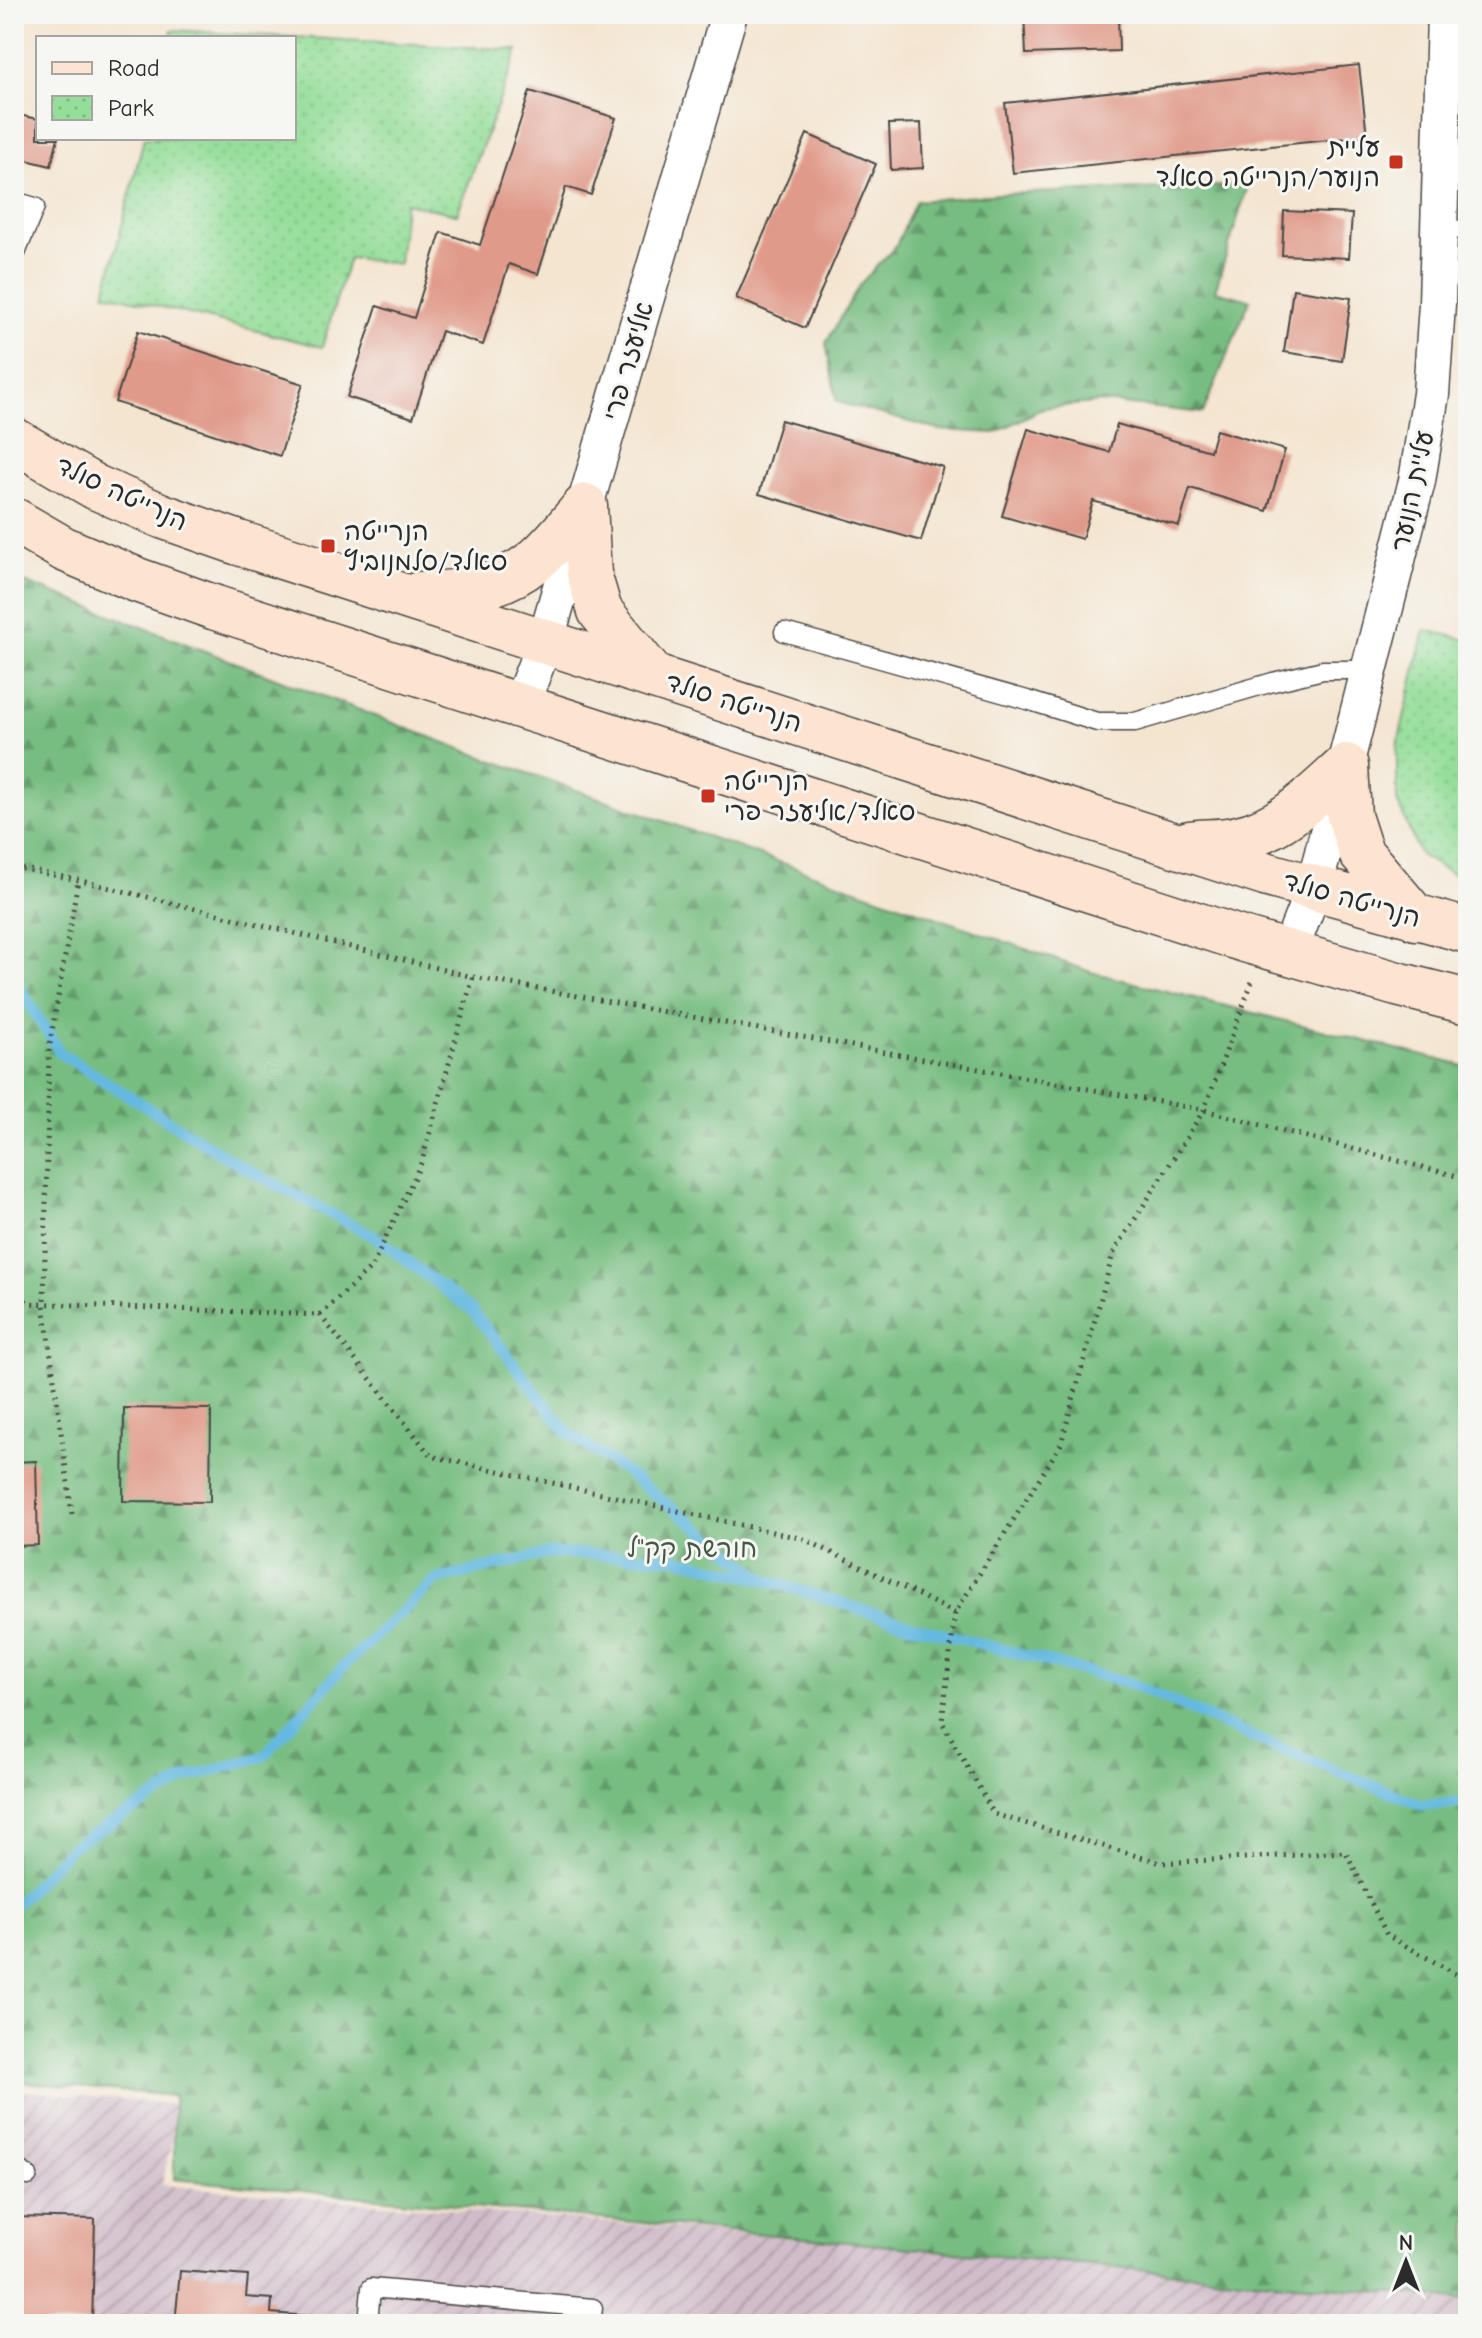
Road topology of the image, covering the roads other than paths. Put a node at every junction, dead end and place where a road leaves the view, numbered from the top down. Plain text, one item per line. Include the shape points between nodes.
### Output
1 (729, 14) edge
2 (1445, 14) edge
3 (14, 201) edge
4 (1454, 230) edge
5 (14, 258) edge
6 (14, 440) edge
7 (585, 506) junction
8 (14, 520) edge
9 (397, 593) junction
10 (784, 632) dead end
11 (545, 642) junction
12 (1370, 670) junction
13 (653, 676) junction
14 (520, 706) junction
15 (1346, 766) junction
16 (1173, 844) junction
17 (1314, 888) junction
18 (1416, 918) junction
19 (1468, 931) edge
20 (1289, 952) junction
21 (1468, 1002) edge
22 (368, 2324) edge
23 (591, 2324) edge

1 - 7 street, אליעזר פרי
2 - 4 street, עליית הנוער
3 - 5 lane via 35,207
4 - 12 street, עליית הנוער via 1417,481
6 - 9 main road, הנרייטה סולד via 95,487 162,516
7 - 9 main road via 533,563 490,585 448,594
7 - 11 street, אליעזר פרי
7 - 13 main road via 589,574 600,611
8 - 14 main road via 64,549 137,580
9 - 11 main road, הנרייטה סולד
10 - 12 lane via 1097,722 1135,722 1323,670
11 - 13 main road, הנרייטה סולד
11 - 14 street, אליעזר פרי
12 - 15 street, עליית הנוער
13 - 16 main road, הנרייטה סולד
14 - 20 main road
15 - 16 main road via 1276,825 1239,838
15 - 17 street, עליית הנוער
15 - 18 main road via 1349,816 1361,853
16 - 17 main road, הנרייטה סולד
17 - 18 main road, הנרייטה סולד
17 - 20 street, עליית הנוער
18 - 19 main road, הנרייטה סולד
20 - 21 main road
22 - 23 lane via 371,2288 593,2308

